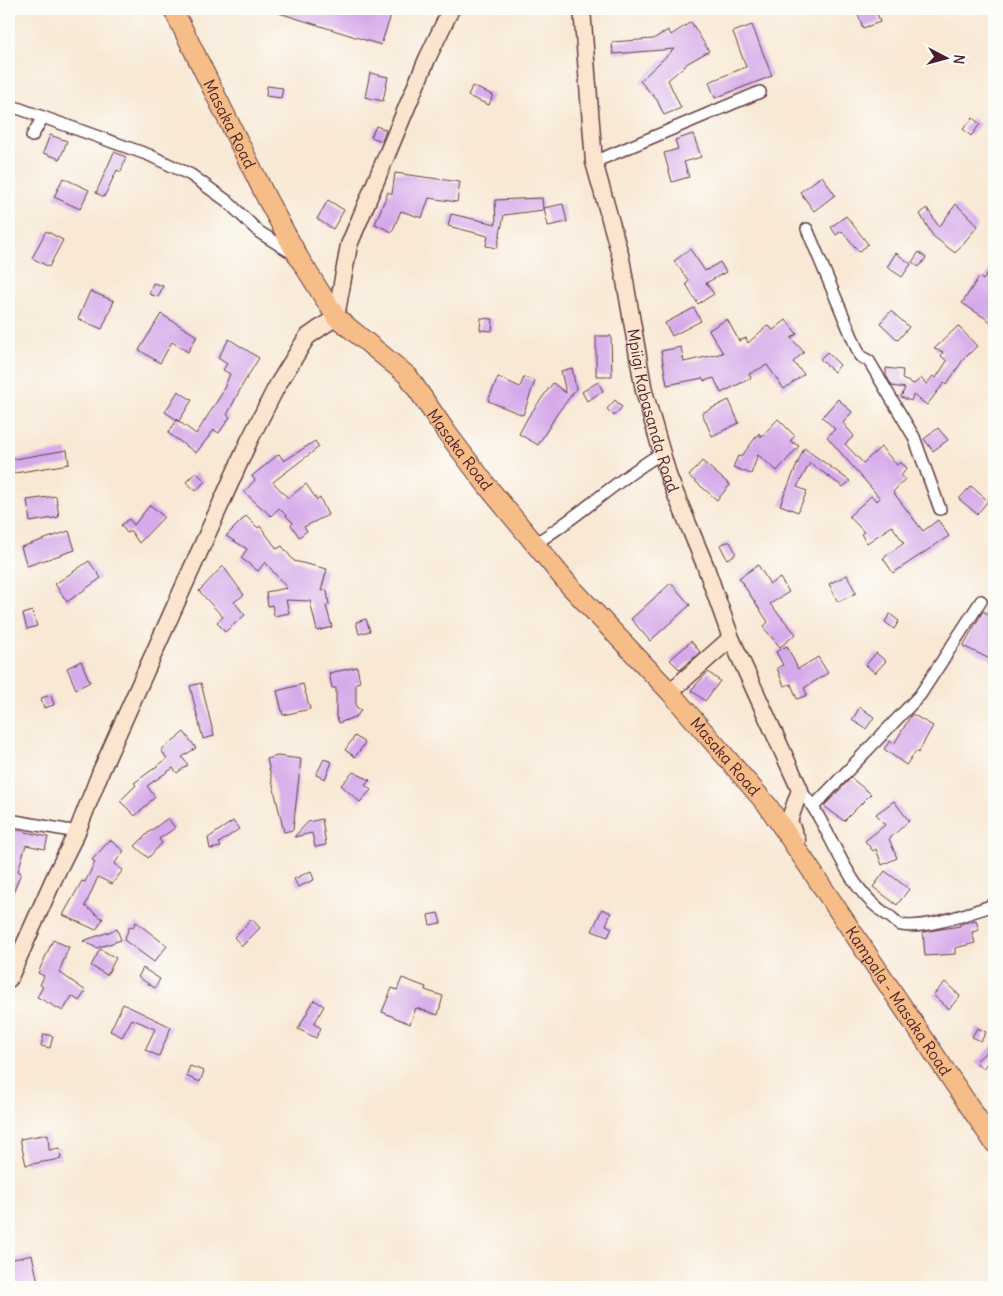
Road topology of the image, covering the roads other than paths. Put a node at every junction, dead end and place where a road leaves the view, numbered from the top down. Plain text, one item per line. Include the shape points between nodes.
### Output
1 (173, 9) edge
2 (451, 9) edge
3 (582, 9) edge
4 (760, 92) dead end
5 (9, 106) edge
6 (43, 117) junction
7 (32, 136) dead end
8 (594, 162) junction
9 (807, 229) dead end
10 (299, 258) junction
11 (336, 317) junction
12 (662, 453) junction
13 (940, 509) dead end
14 (536, 543) junction
15 (981, 602) dead end
16 (731, 638) junction
17 (670, 692) junction
18 (800, 790) junction
19 (814, 806) junction
20 (9, 820) edge
21 (77, 832) junction
22 (804, 856) junction
23 (994, 905) edge
24 (9, 979) edge
25 (994, 1143) edge

1 - 10 main road, Masaka Road
2 - 11 main road via 349,245
3 - 8 main road, Mpiigi Kabasanda Road
4 - 8 street
5 - 6 street
6 - 7 street
6 - 10 street via 150,155 192,175 259,232
8 - 12 main road, Mpiigi Kabasanda Road via 621,258 644,392
9 - 13 street via 860,356 869,362 914,437
10 - 11 main road, Masaka Road
11 - 14 main road, Masaka Road via 408,376 482,480
11 - 21 main road via 307,337 277,386 101,771
12 - 14 street via 640,466 566,525
12 - 16 main road, Mpiigi Kabasanda Road
14 - 17 main road, Masaka Road via 568,584
15 - 19 street via 920,695
16 - 17 main road
16 - 18 main road, Mpiigi Kabasanda Road
17 - 22 main road, Masaka Road via 768,806
18 - 19 street
18 - 22 main road via 789,821
19 - 23 street via 845,870 881,912 897,922 918,924 950,919
20 - 21 street
21 - 24 main road
22 - 25 main road, Kampala - Masaka Road

